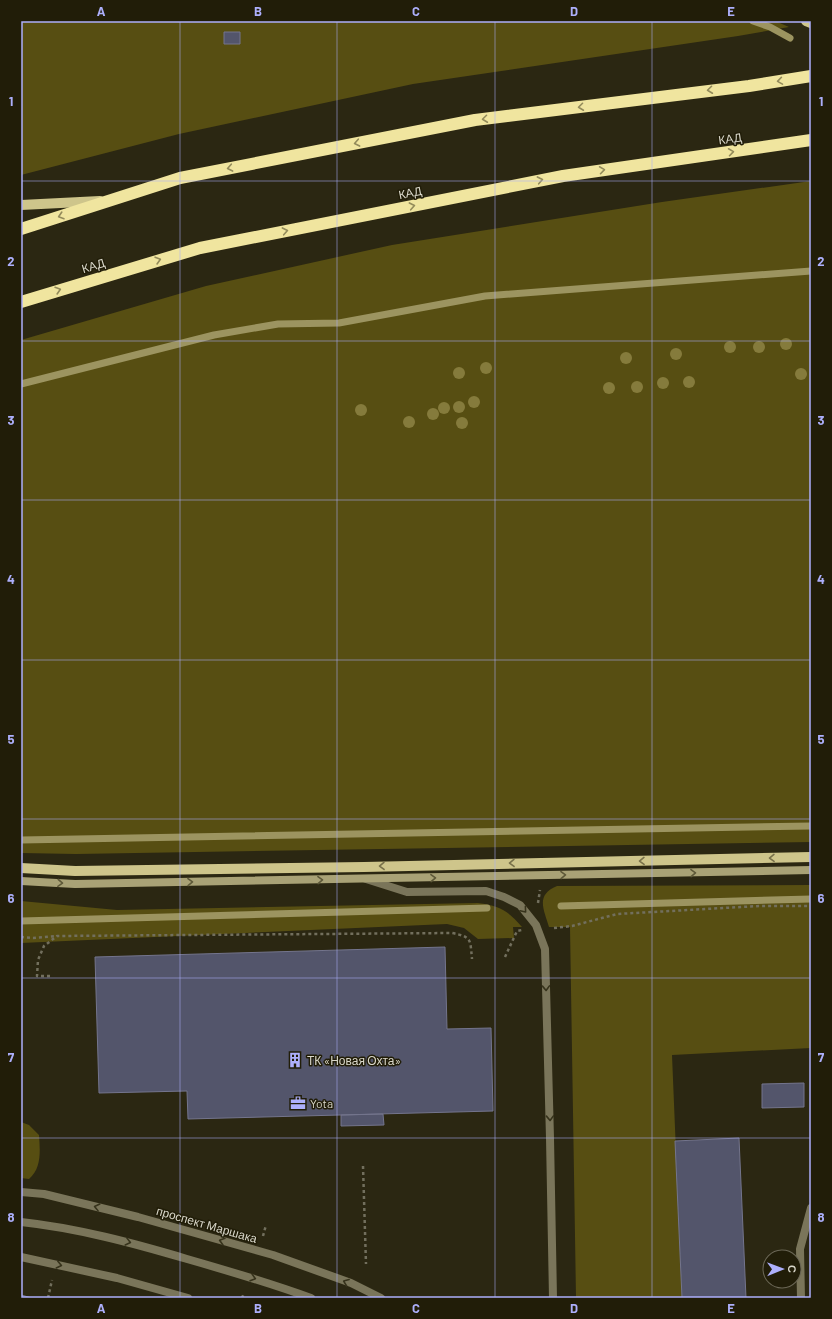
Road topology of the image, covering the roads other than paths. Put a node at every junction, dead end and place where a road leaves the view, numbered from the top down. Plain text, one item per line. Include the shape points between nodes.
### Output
1 (806, 21) edge
2 (811, 23) edge
3 (811, 76) edge
4 (811, 140) edge
5 (112, 200) junction
6 (21, 205) edge
7 (21, 229) edge
8 (21, 302) edge
9 (811, 857) edge
10 (21, 868) edge
11 (811, 870) edge
12 (366, 880) junction
13 (21, 881) edge
14 (21, 1192) edge
15 (811, 1208) edge
16 (21, 1222) edge
17 (21, 1257) edge
18 (188, 1298) edge
19 (311, 1298) edge
20 (381, 1298) edge
21 (553, 1298) edge
22 (801, 1298) edge

1 - 2 main road
3 -> 5 highway via 475,120 180,178
8 -> 4 highway, КАД via 207,246 563,176
5 - 6 main road
5 -> 7 highway
9 -> 10 main road via 75,871
12 -> 11 main road
13 -> 12 main road via 76,884
12 -> 21 street via 407,892 486,891 520,905 536,925 545,949
20 -> 14 street, проспект Маршака via 351,1283 273,1256 138,1217 44,1194
15 - 22 street via 800,1249
16 -> 19 street via 128,1242 263,1281
17 -> 18 street via 118,1278

